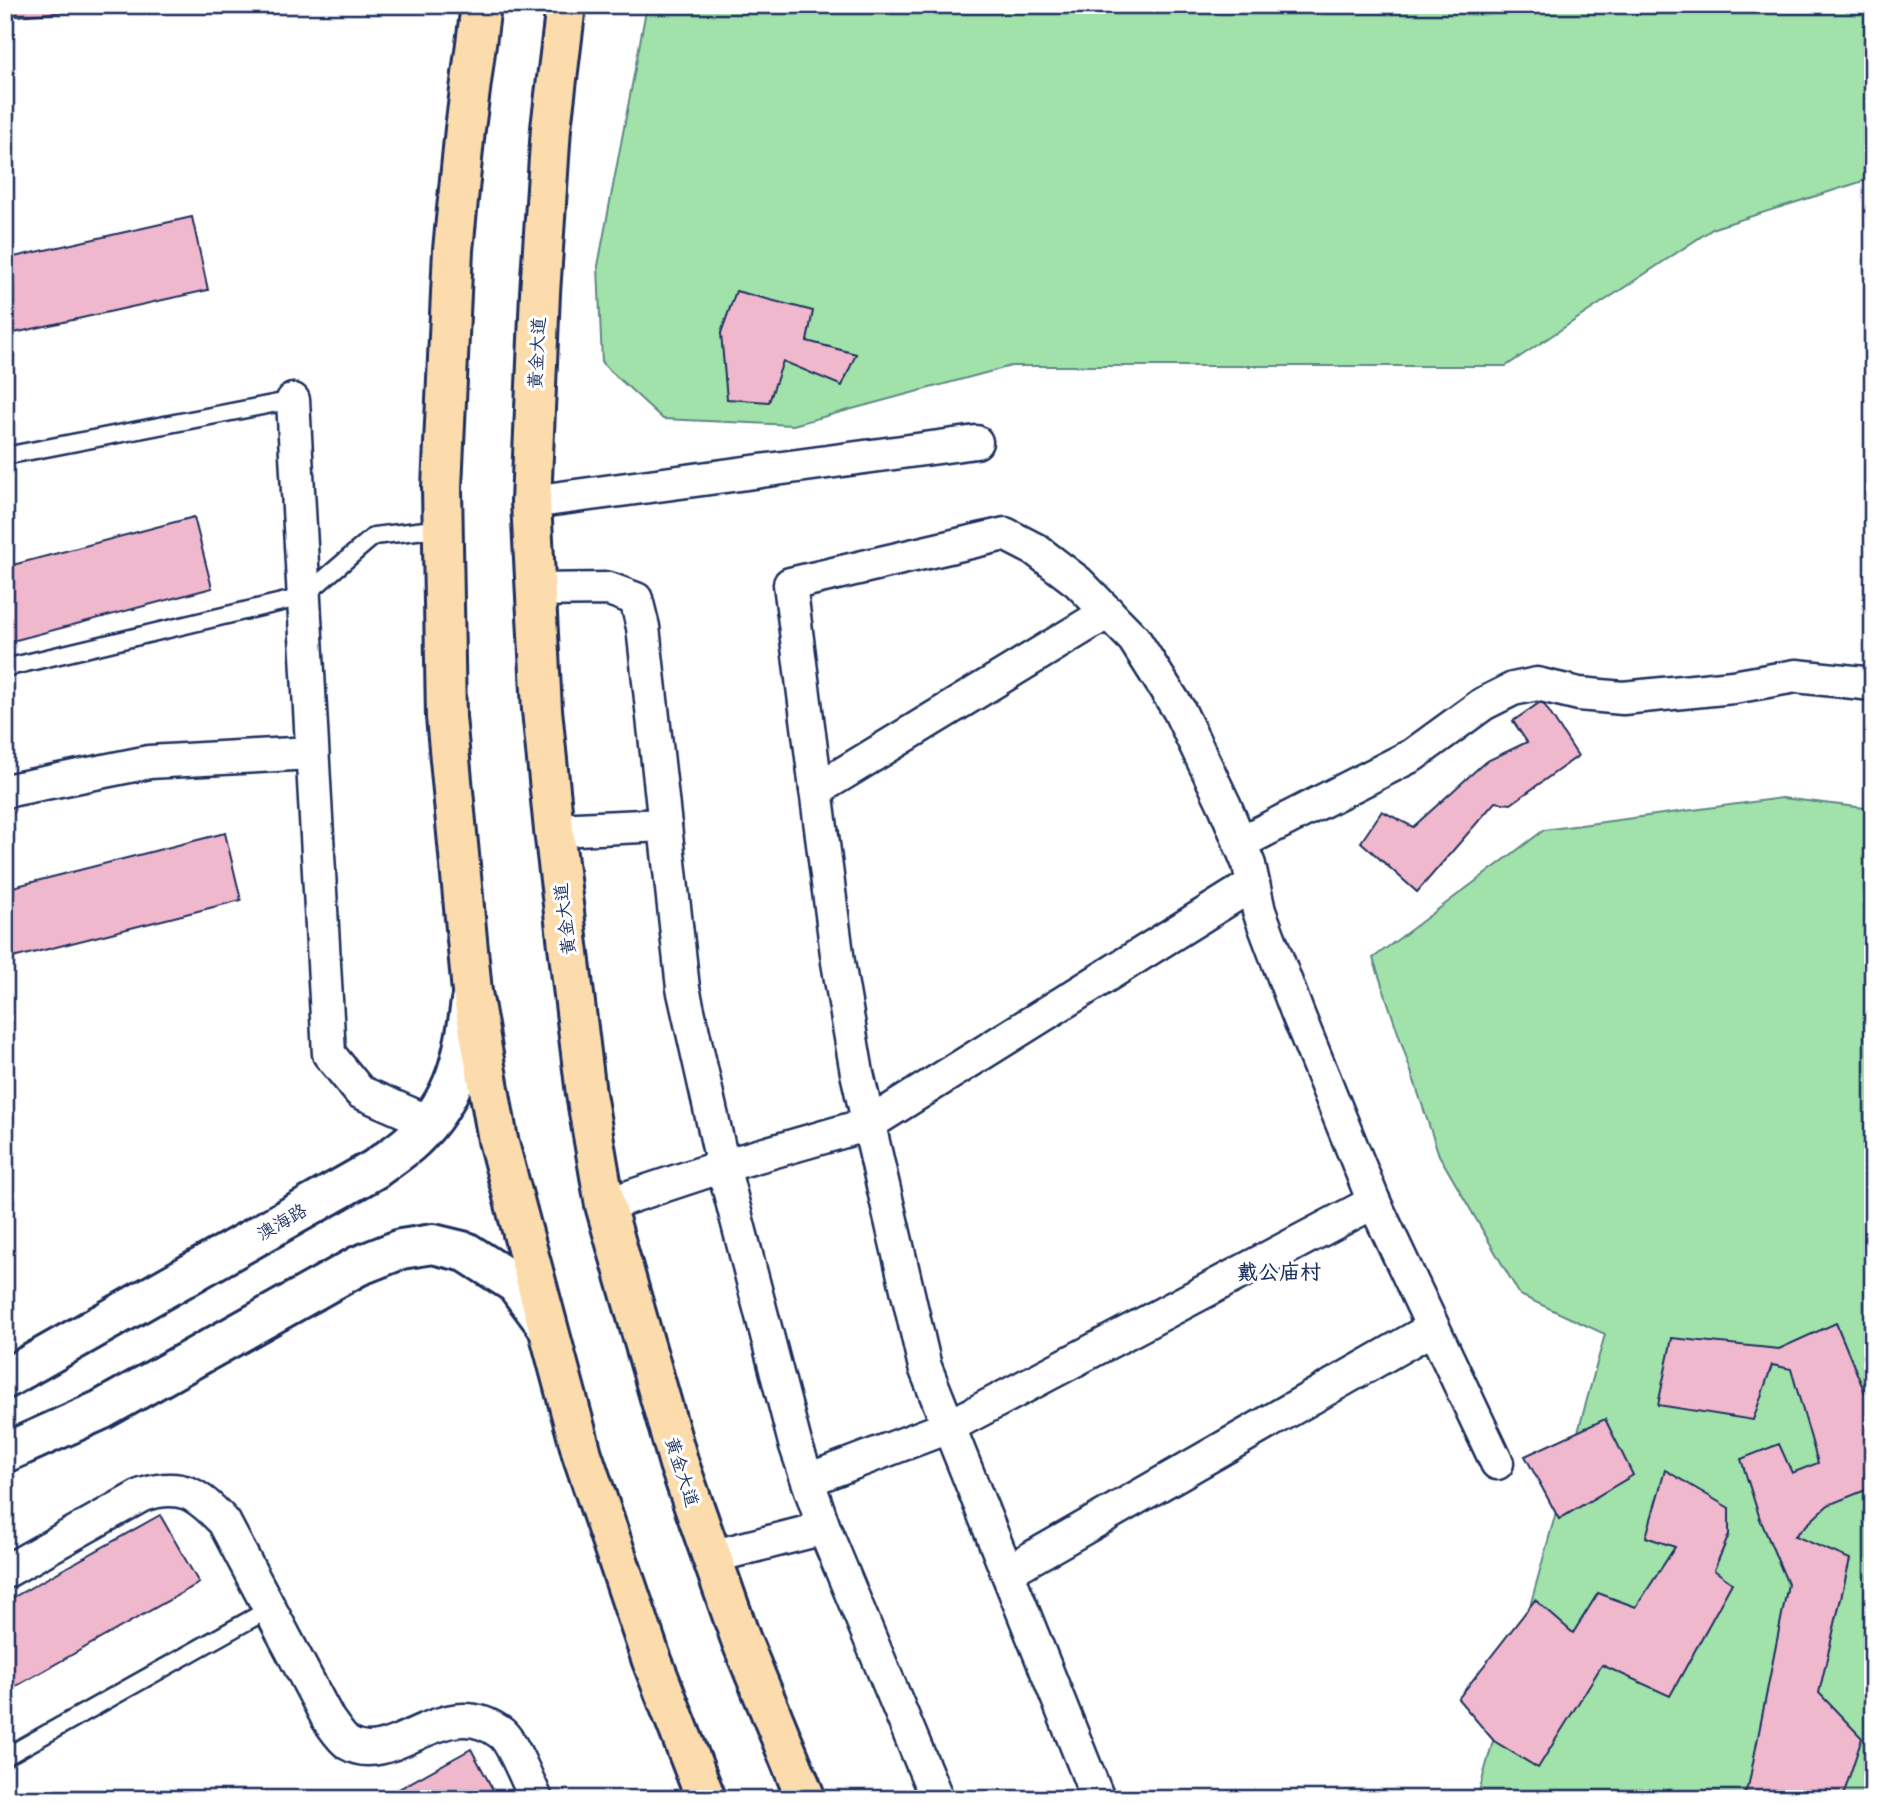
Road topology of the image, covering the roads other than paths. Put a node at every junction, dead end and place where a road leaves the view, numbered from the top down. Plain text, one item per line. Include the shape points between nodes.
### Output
1 (481, 5) edge
2 (566, 5) edge
3 (293, 400) joint
4 (976, 442) dead end
5 (5, 456) edge
6 (531, 502) junction
7 (442, 528) junction
8 (534, 590) junction
9 (303, 597) junction
10 (1108, 612) junction
11 (5, 668) edge
12 (1873, 684) edge
13 (312, 753) junction
14 (816, 790) junction
15 (5, 791) edge
16 (665, 825) junction
17 (554, 830) junction
18 (1240, 843) junction
19 (1253, 884) junction
20 (472, 992) junction
21 (429, 1122) junction
22 (869, 1124) junction
23 (723, 1166) junction
24 (1374, 1202) junction
25 (606, 1205) junction
26 (1433, 1328) junction
27 (550, 1331) junction
28 (5, 1379) edge
29 (948, 1427) junction
30 (5, 1453) edge
31 (1497, 1463) dead end
32 (808, 1480) junction
33 (824, 1528) junction
34 (711, 1557) junction
35 (5, 1572) edge
36 (1007, 1572) junction
37 (269, 1609) junction
38 (5, 1758) edge
39 (536, 1799) edge
40 (706, 1799) edge
41 (806, 1799) edge
42 (937, 1799) edge
43 (1098, 1799) edge

1 - 7 main road via 453,250
2 - 6 main road, 黄金大道 via 550,142
3 - 5 lane
3 - 9 street
4 - 6 street
6 - 8 main road, 黄金大道
7 - 9 lane via 374,536
7 - 20 main road via 446,717
8 - 16 street via 609,589 636,599
8 - 17 main road, 黄金大道
9 - 11 lane
9 - 13 street
10 - 14 street
10 - 14 street via 1036,550 1005,534 790,584
10 - 18 street via 1134,639 1179,710
12 - 18 street via 1796,676 1623,698 1537,684 1513,689 1483,704 1413,755
13 - 15 street via 149,762
13 - 21 street via 329,1054 359,1092
14 - 22 street via 838,962
16 - 17 street
16 - 23 street via 684,988
17 - 25 main road, 黄金大道 via 586,1094
18 - 19 street
19 - 22 street
19 - 24 street via 1297,1012
20 - 21 main road, 澳海路 via 464,1053 444,1103
20 - 27 main road via 498,1140
21 - 28 main road, 澳海路 via 375,1169
22 - 23 street
22 - 29 street via 925,1367
23 - 25 street
23 - 32 street
24 - 26 street
24 - 29 street
25 - 34 main road, 黄金大道 via 679,1464
26 - 31 street
26 - 36 street
27 - 30 main road via 516,1284 466,1252 433,1244 401,1249 358,1266 101,1410
27 - 40 main road via 582,1454 621,1573
29 - 32 street
29 - 36 street
32 - 33 street
33 - 34 street
33 - 42 street
34 - 41 main road, 黄金大道
35 - 37 street via 142,1495 162,1488 180,1490 202,1499 224,1522
36 - 43 street
37 - 38 lane
37 - 39 street via 328,1719 347,1744 365,1749 391,1745 452,1720 480,1722 503,1734

